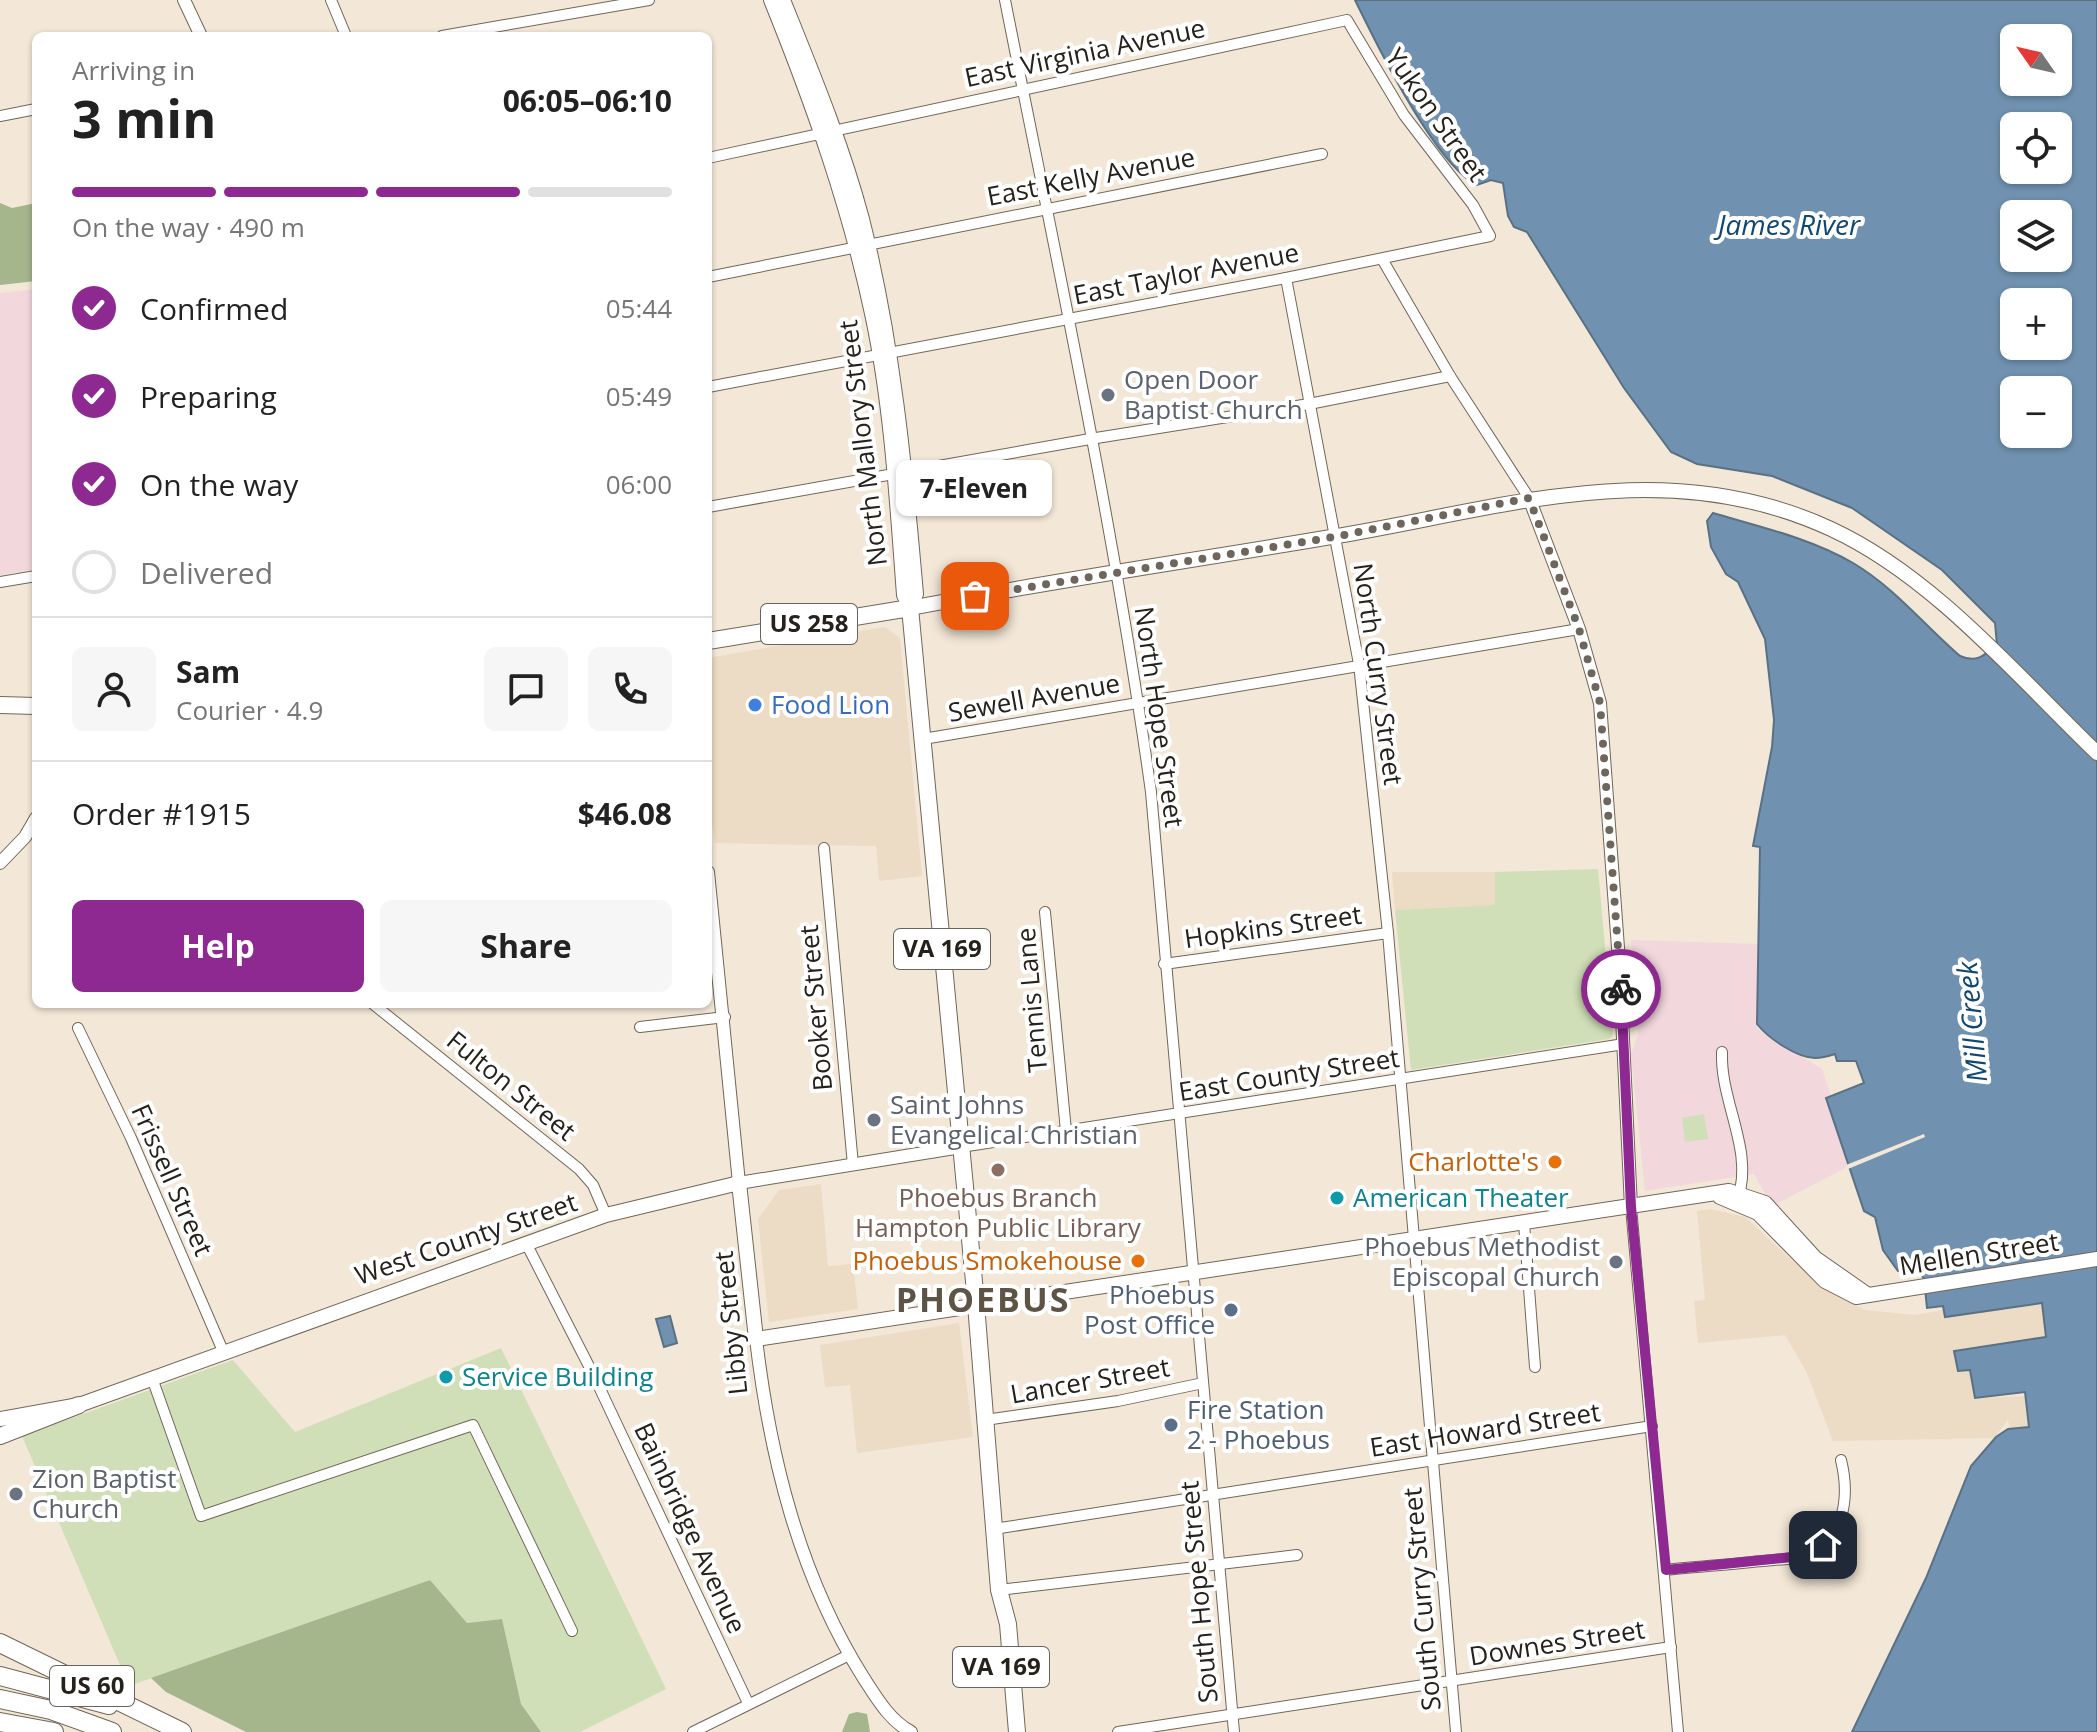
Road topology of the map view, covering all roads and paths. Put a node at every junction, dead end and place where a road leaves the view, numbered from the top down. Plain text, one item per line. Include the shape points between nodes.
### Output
1 (184, 0) edge
2 (331, 0) edge
3 (649, 0) edge
4 (771, 0) edge
5 (783, 0) edge
6 (1005, 0) edge
7 (1347, 20) joint
8 (199, 32) edge
9 (344, 32) edge
10 (465, 32) edge
11 (1022, 88) junction
12 (32, 110) edge
13 (0, 116) edge
14 (829, 132) junction
15 (1322, 154) dead end
16 (712, 157) edge
17 (1045, 207) junction
18 (1490, 236) joint
19 (862, 245) junction
20 (1382, 259) junction
21 (712, 276) edge
22 (1286, 278) junction
23 (1068, 319) junction
24 (885, 354) junction
25 (1450, 376) junction
26 (712, 386) edge
27 (1309, 404) junction
28 (1090, 439) junction
29 (899, 474) junction
30 (1529, 498) junction
31 (712, 506) edge
32 (1334, 537) junction
33 (1114, 572) junction
34 (32, 577) edge
35 (0, 582) edge
36 (910, 608) junction
37 (1579, 629) junction
38 (712, 640) edge
39 (1359, 664) junction
40 (0, 697) edge
41 (1138, 702) junction
42 (0, 705) edge
43 (32, 706) edge
44 (32, 706) edge
45 (923, 739) junction
46 (2097, 753) edge
47 (32, 825) edge
48 (824, 848) dead end
49 (0, 863) edge
50 (1045, 912) dead end
51 (712, 916) edge
52 (1388, 933) junction
53 (1164, 964) junction
54 (378, 1008) edge
55 (725, 1017) junction
56 (640, 1027) dead end
57 (78, 1028) dead end
58 (1624, 1044) junction
59 (1722, 1052) dead end
60 (1400, 1080) junction
61 (1179, 1114) junction
62 (1066, 1131) junction
63 (961, 1147) junction
64 (853, 1165) junction
65 (739, 1183) junction
66 (1738, 1197) junction
67 (1631, 1207) junction
68 (606, 1215) junction
69 (1524, 1223) junction
70 (1413, 1241) junction
71 (526, 1243) junction
72 (2097, 1259) edge
73 (1195, 1273) junction
74 (976, 1305) junction
75 (756, 1339) junction
76 (223, 1351) junction
77 (1535, 1367) dead end
78 (152, 1378) junction
79 (1203, 1383) junction
80 (79, 1405) junction
81 (0, 1419) edge
82 (985, 1420) junction
83 (1652, 1426) junction
84 (0, 1436) edge
85 (1841, 1460) dead end
86 (1432, 1461) junction
87 (1213, 1495) junction
88 (994, 1529) junction
89 (1297, 1555) dead end
90 (1219, 1564) junction
91 (1666, 1570) junction
92 (1000, 1596) junction
93 (572, 1631) dead end
94 (0, 1643) edge
95 (1671, 1647) junction
96 (849, 1655) junction
97 (0, 1676) edge
98 (1451, 1682) junction
99 (0, 1699) edge
100 (748, 1703) junction
101 (1233, 1716) junction
102 (720, 1719) junction
103 (0, 1722) edge
104 (54, 1732) edge
105 (112, 1732) edge
106 (180, 1732) edge
107 (693, 1732) edge
108 (726, 1732) edge
109 (911, 1732) edge
110 (1006, 1732) edge
111 (1017, 1732) edge
112 (1119, 1732) edge
113 (1234, 1732) edge
114 (1456, 1732) edge
115 (1678, 1732) edge

1 - 8 street
2 - 9 street
3 - 10 street
4 - 14 main road, North Mallory Street / VA 169
5 - 14 main road, North Mallory Street / VA 169
6 - 11 street, North Hope Street
7 - 11 street, East Virginia Avenue
7 - 18 street, Yukon Street via 1397,104
11 - 14 street, East Virginia Avenue
11 - 17 street, North Hope Street
12 - 13 street
14 - 16 street, East Virginia Avenue
14 - 19 main road, North Mallory Street / VA 169
15 - 17 street, East Kelly Avenue
17 - 19 street, East Kelly Avenue
17 - 23 street, North Hope Street
18 - 20 street, East Taylor Avenue
19 - 21 street, East Kelly Avenue
19 - 24 main road, North Mallory Street / VA 169
20 - 22 street, East Taylor Avenue
20 - 25 street
22 - 23 street, East Taylor Avenue
22 - 27 street, North Curry Street
23 - 24 street, East Taylor Avenue
23 - 28 street, North Hope Street
24 - 26 street, East Taylor Avenue
24 - 29 main road, North Mallory Street / VA 169
25 - 27 street
25 - 30 street
27 - 28 street
27 - 32 street, North Curry Street
28 - 29 street
28 - 33 street, North Hope Street
29 - 31 street
29 - 36 main road, North Mallory Street / VA 169 via 916,594
30 - 32 main road, US 258
30 - 37 street
30 - 46 main road, US 258 via 1619,488 1678,489 1760,502 1833,530 1929,592
32 - 33 main road, US 258
32 - 39 street, North Curry Street
33 - 36 main road, US 258
33 - 41 street, North Hope Street
34 - 35 street
36 - 38 main road, US 258
36 - 45 main road, North Mallory Street / VA 169
37 - 39 street, Sewell Avenue
37 - 58 street via 1600,703
39 - 41 street, Sewell Avenue
39 - 52 street, North Curry Street
40 - 43 main road
41 - 45 street, Sewell Avenue
41 - 53 street, North Hope Street via 1151,792
42 - 44 main road
45 - 63 main road, North Mallory Street / VA 169
47 - 49 street
48 - 64 street, Booker Street
50 - 62 street, Tennis Lane
51 - 55 street, Libby Street
52 - 53 street, Hopkins Street
52 - 60 street, North Curry Street
53 - 61 street, North Hope Street
54 - 68 street, Fulton Street via 579,1169
55 - 56 street
55 - 65 street, Libby Street
57 - 76 street, Frissell Street
58 - 60 street, East County Street
58 - 67 street
59 - 66 street via 1721,1076 1745,1172
60 - 61 street, East County Street
60 - 70 street, South Curry Street
61 - 62 street, East County Street
61 - 73 street, South Hope Street
62 - 63 street, East County Street
63 - 64 street, West County Street
63 - 74 main road, VA 169
64 - 65 street, West County Street
65 - 68 main road, West County Street
65 - 75 main road, Libby Street
66 - 67 main road via 1722,1192
66 - 72 main road, Mellen Street via 1844,1294 1920,1288
67 - 69 main road
67 - 83 street
68 - 71 main road, West County Street
69 - 70 main road
69 - 77 street
70 - 73 main road
70 - 86 street, South Curry Street
71 - 76 main road, West County Street
71 - 100 street, Bainbridge Avenue
73 - 74 main road
73 - 79 street, South Hope Street
74 - 75 main road
74 - 82 main road, VA 169
75 - 96 street, Libby Street via 765,1413 781,1480 822,1600
76 - 78 main road, West County Street
78 - 80 main road, West County Street
78 - 93 street via 201,1516 473,1425
79 - 82 street, Lancer Street
79 - 87 street, South Hope Street
80 - 81 main road, West County Street
80 - 84 main road
82 - 88 main road, VA 169
83 - 86 street, East Howard Street
83 - 91 street
85 - 91 street via 1847,1493 1842,1516 1831,1537 1814,1552
86 - 87 street, East Howard Street
86 - 98 street, South Curry Street
87 - 88 street, East Howard Street
87 - 90 street, South Hope Street
88 - 92 main road, VA 169
89 - 90 street
90 - 92 street
90 - 101 street, South Hope Street
91 - 95 street
92 - 110 main road, VA 169 via 997,1620
92 - 111 main road, VA 169 via 1008,1624
94 - 106 highway, US 60
95 - 98 street, Downes Street
95 - 115 street
96 - 100 street
96 - 109 street, Libby Street via 881,1706
97 - 106 highway via 77,1694
98 - 101 street, Downes Street
98 - 114 street, South Curry Street
99 - 105 highway
100 - 102 street
101 - 112 street, Downes Street
101 - 113 street, South Hope Street
102 - 107 street
102 - 108 street
103 - 104 highway, US 60

